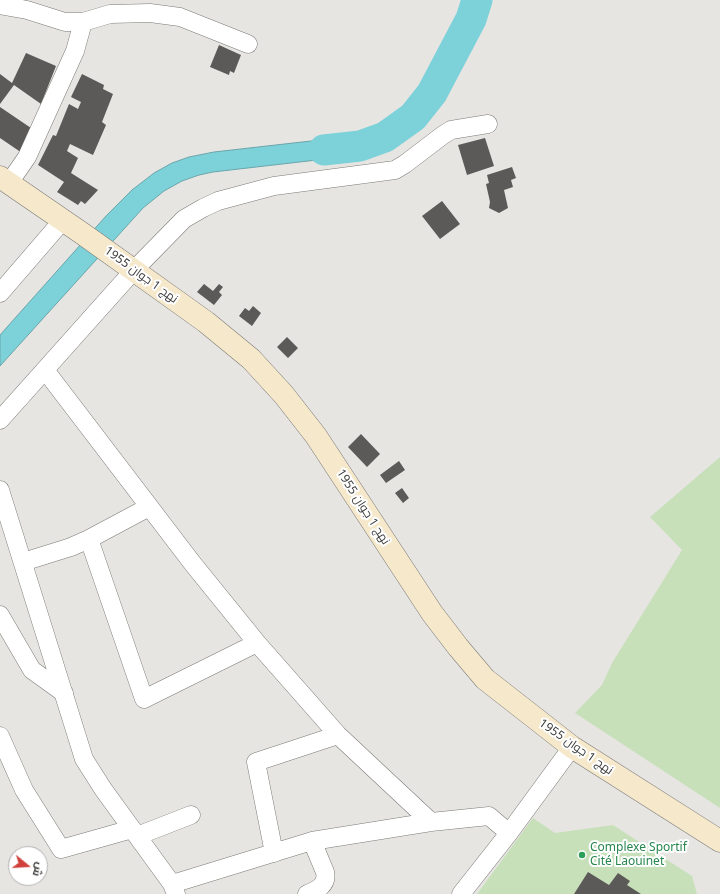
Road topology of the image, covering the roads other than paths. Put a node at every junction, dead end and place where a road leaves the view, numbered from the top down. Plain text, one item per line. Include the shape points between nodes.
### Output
1 (0, 5) edge
2 (83, 22) junction
3 (248, 44) dead end
4 (488, 124) dead end
5 (5, 180) edge
6 (63, 220) junction
7 (134, 270) junction
8 (0, 293) edge
9 (45, 370) junction
10 (0, 420) edge
11 (0, 490) edge
12 (149, 507) junction
13 (89, 539) junction
14 (22, 562) junction
15 (2, 622) edge
16 (257, 643) junction
17 (64, 693) junction
18 (338, 735) junction
19 (0, 736) edge
20 (572, 747) junction
21 (191, 815) dead end
22 (431, 822) junction
23 (134, 832) junction
24 (509, 833) junction
25 (312, 841) junction
26 (720, 841) edge
27 (274, 852) junction
28 (174, 889) edge
29 (307, 894) edge
30 (461, 894) edge

1 - 2 street via 28,10 65,22
2 - 3 street via 110,14 180,17
2 - 5 street via 75,51 26,158
4 - 7 street via 451,130 395,170 274,186 218,201 184,219
5 - 6 main road, نهج 1 جوان 1955
6 - 7 main road, نهج 1 جوان 1955
6 - 8 street
7 - 9 street
7 - 20 main road, نهج 1 جوان 1955 via 206,322 251,359 316,436 432,613 458,647 485,679
9 - 10 street
9 - 12 street
11 - 14 street
12 - 13 street
12 - 16 street
13 - 14 street
13 - 16 street via 144,699
14 - 17 street
15 - 17 street via 32,670
16 - 18 street
17 - 23 street via 84,759
18 - 22 street
18 - 27 street via 256,762
19 - 23 street via 24,790 61,849
20 - 24 street
20 - 26 main road, نهج 1 جوان 1955
21 - 23 street
22 - 24 street via 489,816
22 - 25 street
23 - 28 street
24 - 30 street
25 - 27 street
25 - 29 street via 326,878 316,890
27 - 28 street

